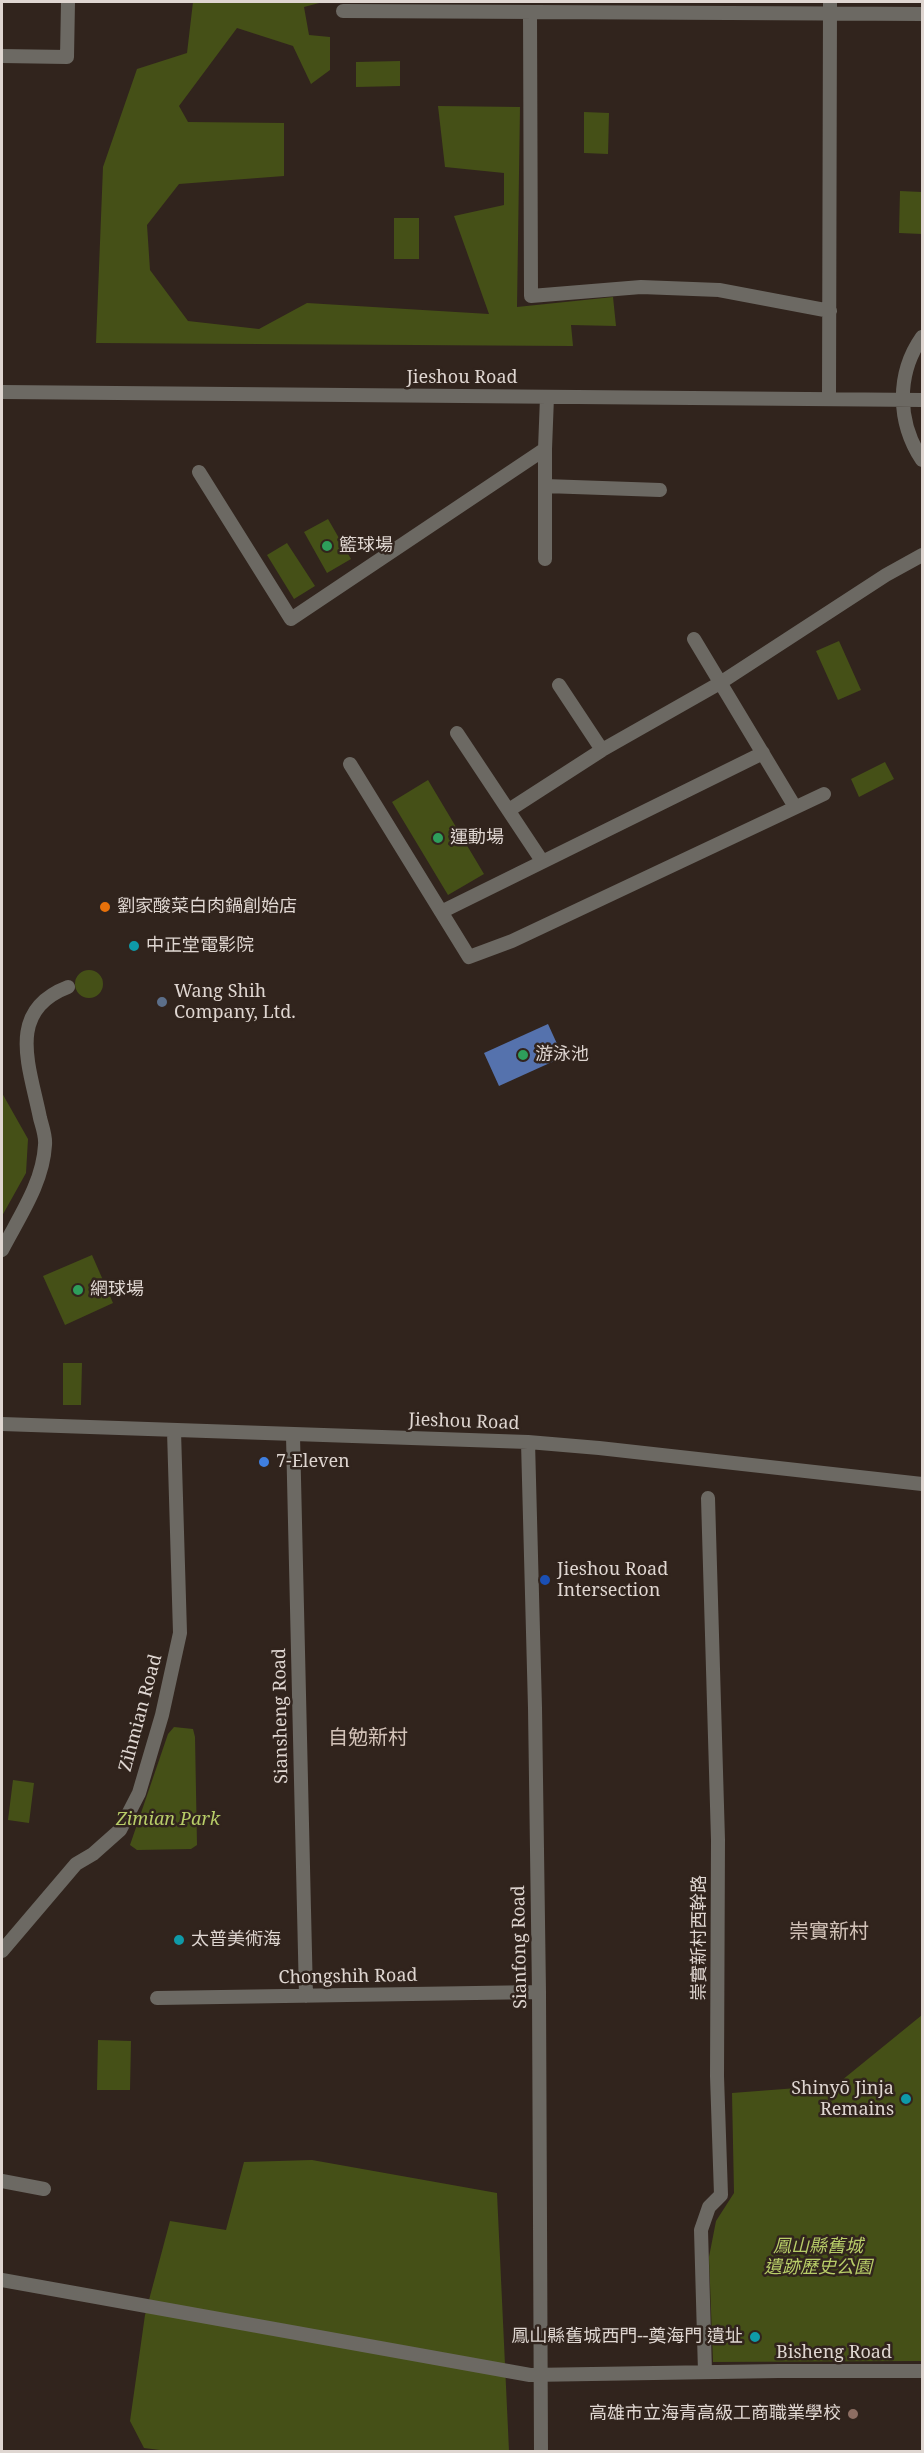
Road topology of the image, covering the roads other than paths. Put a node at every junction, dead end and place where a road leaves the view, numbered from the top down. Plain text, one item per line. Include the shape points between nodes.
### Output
1 (68, 2) edge
2 (830, 7) edge
3 (343, 11) dead end
4 (530, 12) junction
5 (922, 14) edge
6 (2, 56) edge
7 (830, 311) junction
8 (922, 337) edge
9 (2, 392) edge
10 (547, 397) junction
11 (829, 398) junction
12 (902, 399) junction
13 (922, 400) edge
14 (545, 449) junction
15 (922, 460) edge
16 (199, 472) dead end
17 (545, 486) junction
18 (660, 490) dead end
19 (922, 555) edge
20 (545, 560) dead end
21 (694, 639) dead end
22 (720, 683) junction
23 (559, 685) dead end
24 (457, 733) dead end
25 (602, 750) junction
26 (763, 753) junction
27 (350, 764) dead end
28 (824, 794) dead end
29 (795, 807) junction
30 (508, 810) junction
31 (542, 861) junction
32 (441, 912) junction
33 (68, 987) dead end
34 (2, 1250) edge
35 (2, 1424) edge
36 (174, 1431) junction
37 (292, 1436) junction
38 (528, 1442) junction
39 (922, 1484) edge
40 (708, 1498) dead end
41 (2, 1951) edge
42 (539, 1992) junction
43 (306, 1996) junction
44 (157, 1998) dead end
45 (2, 2181) edge
46 (44, 2189) dead end
47 (2, 2280) edge
48 (922, 2371) edge
49 (705, 2372) junction
50 (535, 2375) junction
51 (541, 2451) edge

1 - 6 street via 67,57
2 - 4 street
2 - 5 street
2 - 7 street
3 - 4 street
4 - 7 street via 531,296 641,287 720,290
7 - 11 street
8 - 12 street via 908,362
9 - 10 street, Jieshou Road
10 - 11 street, Jieshou Road
10 - 14 street
11 - 12 street, Jieshou Road
12 - 13 street, Jieshou Road
12 - 15 street via 905,424
14 - 16 street via 291,619
14 - 17 street
17 - 18 street
17 - 20 street
19 - 22 street
21 - 22 street
22 - 25 street
22 - 26 street
23 - 25 street
24 - 30 street
25 - 30 street
26 - 29 street
26 - 31 street
27 - 32 street
28 - 29 street
29 - 32 street via 512,941 469,957
30 - 31 street
31 - 32 street
33 - 34 street via 42,1002 31,1018 25,1041 45,1143 37,1184
35 - 36 street, Jieshou Road
36 - 37 street, Jieshou Road
36 - 41 street, Zihmian Road via 180,1633 162,1715 138,1793 120,1830 76,1864
37 - 38 street, Jieshou Road
37 - 43 street, Siansheng Road
38 - 39 street, Jieshou Road
38 - 42 street, Sianfong Road
40 - 49 street, 崇實新村西幹路 via 718,1840 721,2194 709,2207 701,2230
42 - 43 street, Chongshih Road
42 - 50 street, Sianfong Road
43 - 44 street, Chongshih Road
45 - 46 street
47 - 50 street, Bisheng Road
48 - 49 street, Bisheng Road
49 - 50 street, Bisheng Road
50 - 51 street, Sianfong Road

